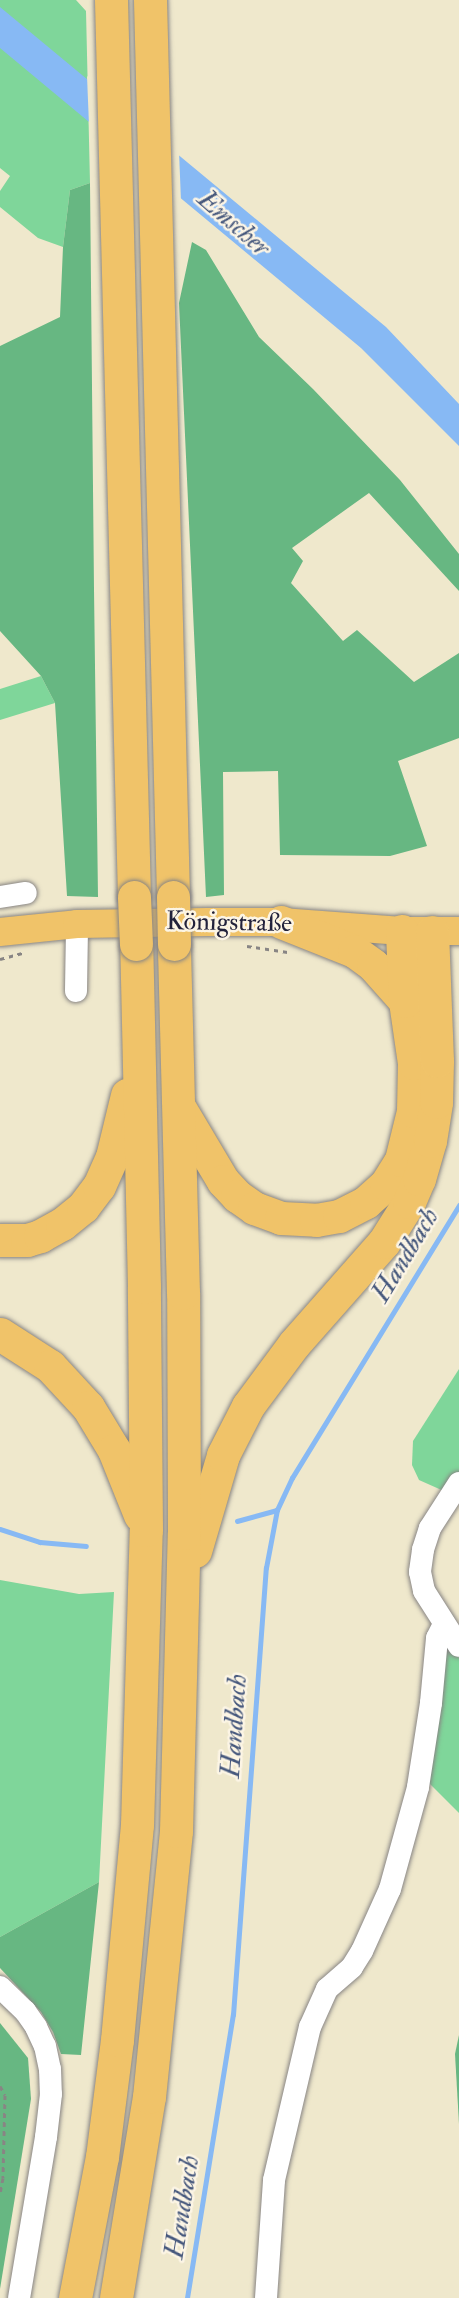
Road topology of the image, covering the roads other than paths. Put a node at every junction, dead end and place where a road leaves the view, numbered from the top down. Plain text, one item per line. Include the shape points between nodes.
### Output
1 (150, 0) edge
2 (111, 16) edge
3 (26, 893) dead end
4 (0, 897) edge
5 (281, 922) junction
6 (77, 924) junction
7 (431, 931) edge
8 (0, 932) edge
9 (76, 991) dead end
10 (405, 1001) junction
11 (138, 1047) junction
12 (178, 1106) junction
13 (0, 1240) edge
14 (0, 1334) edge
15 (459, 1483) edge
16 (459, 1505) edge
17 (146, 1530) junction
18 (184, 1591) junction
19 (451, 1626) edge
20 (459, 1647) edge
21 (0, 1987) edge
22 (19, 2298) edge
23 (75, 2298) edge
24 (116, 2298) edge
25 (266, 2298) edge

1 - 12 highway, bridge
2 - 11 highway, bridge
3 - 4 street
5 - 6 main road, Königstraße
5 - 7 main road, Königstraße
5 - 10 highway via 354,951 373,965
6 - 8 main road, Königstraße
6 - 9 street
7 - 10 highway
7 - 18 highway via 436,1102 419,1179 384,1242 277,1365 237,1425 216,1477
10 - 12 highway via 415,1083 407,1144 386,1184 346,1213 307,1221 281,1218 254,1208 223,1181
11 - 13 highway via 112,1157 90,1198 73,1216 39,1236
11 - 17 highway
12 - 18 highway
14 - 17 highway via 50,1366 88,1407 114,1450
15 - 19 street via 430,1528 420,1562 424,1591
16 - 19 street via 437,1544 434,1566 438,1594
17 - 23 highway via 137,1825 128,1934 102,2157
18 - 24 highway via 176,1831 167,1942 149,2097
19 - 20 street
19 - 25 street via 437,1638 420,1777 390,1889 362,1951 352,1967 327,1989 310,2027 274,2180
21 - 22 street via 36,2027 50,2069 46,2137

